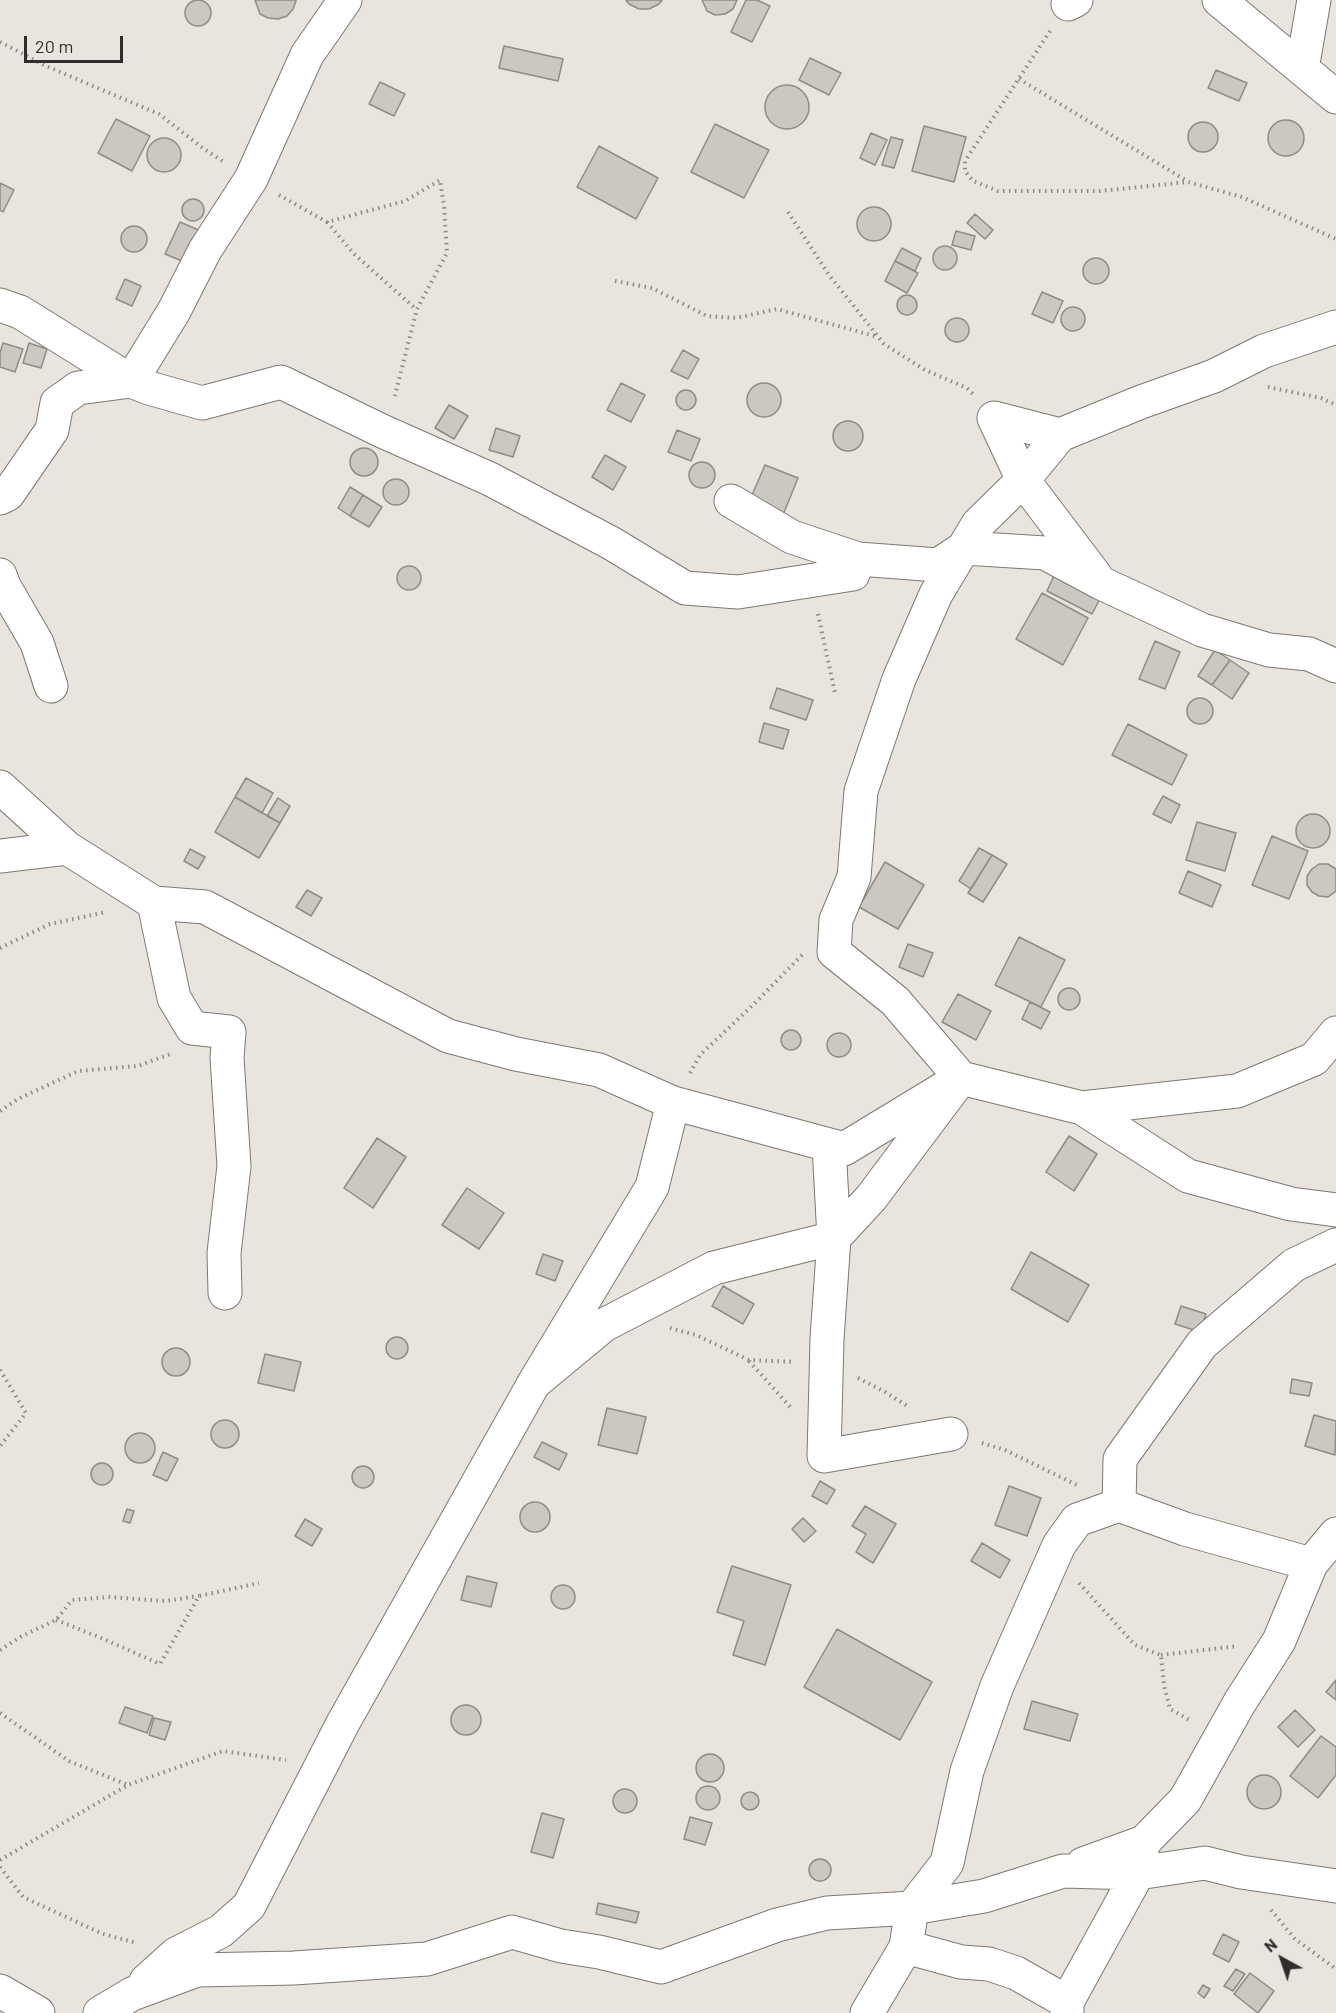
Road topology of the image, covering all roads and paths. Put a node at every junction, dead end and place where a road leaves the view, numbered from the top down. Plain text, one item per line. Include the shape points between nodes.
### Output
1 (345, 0) edge
2 (1219, 0) edge
3 (1314, 0) edge
4 (1072, 2) edge
5 (0, 42) edge
6 (1302, 69) junction
7 (1019, 79) junction
8 (1336, 97) edge
9 (251, 179) junction
10 (1188, 182) junction
11 (788, 212) dead end
12 (327, 222) junction
13 (1336, 239) edge
14 (615, 281) dead end
15 (0, 305) edge
16 (417, 309) junction
17 (1336, 327) edge
18 (878, 337) junction
19 (131, 381) junction
20 (1267, 387) dead end
21 (1336, 405) edge
22 (994, 418) junction
23 (382, 431) junction
24 (1060, 435) junction
25 (1023, 480) junction
26 (0, 498) edge
27 (731, 501) dead end
28 (964, 548) junction
29 (858, 560) junction
30 (0, 575) edge
31 (1101, 583) junction
32 (1336, 666) edge
33 (51, 686) dead end
34 (0, 787) edge
35 (67, 848) junction
36 (0, 856) edge
37 (153, 903) junction
38 (836, 920) junction
39 (0, 948) edge
40 (1336, 1033) edge
41 (178, 1051) dead end
42 (961, 1078) junction
43 (673, 1103) junction
44 (1082, 1108) junction
45 (0, 1111) edge
46 (829, 1146) junction
47 (1336, 1210) edge
48 (834, 1238) junction
49 (1336, 1245) edge
50 (225, 1293) dead end
51 (666, 1327) dead end
52 (749, 1360) junction
53 (827, 1363) junction
54 (0, 1370) edge
55 (534, 1383) junction
56 (795, 1414) dead end
57 (951, 1434) junction
58 (0, 1446) edge
59 (1119, 1505) junction
60 (1336, 1534) edge
61 (1059, 1545) junction
62 (1311, 1564) junction
63 (260, 1583) dead end
64 (200, 1596) junction
65 (56, 1620) junction
66 (1279, 1641) junction
67 (0, 1650) edge
68 (1161, 1655) junction
69 (0, 1713) edge
70 (1221, 1737) junction
71 (322, 1766) junction
72 (128, 1785) junction
73 (1141, 1858) junction
74 (0, 1860) edge
75 (0, 1867) edge
76 (1241, 1872) junction
77 (1336, 1886) edge
78 (912, 1908) junction
79 (906, 1947) junction
80 (176, 1954) junction
81 (1336, 1969) edge
82 (0, 1991) edge
83 (132, 1994) junction
84 (1067, 2008) edge
85 (38, 2013) edge
86 (100, 2013) edge
87 (867, 2013) edge

1 - 9 street via 307,55
2 - 6 street
3 - 6 street
4 - 7 path
5 - 9 path via 159,114
6 - 8 street
7 - 10 path
7 - 10 path via 965,161 965,171 972,181 998,191 1100,191
9 - 12 path
9 - 19 street via 205,250 174,311
10 - 13 path via 1242,197
11 - 18 path via 829,275
12 - 16 path via 354,254
12 - 16 path via 405,201 440,180 447,253
14 - 18 path via 652,288 707,316 736,318 777,309
15 - 19 street via 20,312
16 - 23 path
17 - 24 street via 1264,351 1214,376
18 - 22 path via 925,370 967,388
19 - 23 street via 202,403 281,382
19 - 26 street via 78,388 57,403 52,430 8,494
20 - 21 path
22 - 24 street
22 - 25 street
23 - 29 street via 490,479 685,588 738,592 853,574
24 - 25 street
25 - 28 street via 978,524
25 - 31 street
27 - 29 street via 792,537
28 - 29 street via 938,565
28 - 31 street via 1045,553
28 - 38 street via 936,594 899,679 861,791 854,877
30 - 33 street via 37,643
31 - 32 street via 1212,633 1269,650 1309,654
34 - 35 street
35 - 36 street
35 - 37 street
37 - 39 path via 50,924
37 - 43 street via 204,907 448,1036 599,1070
37 - 50 street via 174,998 192,1028 229,1032 226,1058 234,1166 224,1253
38 - 42 street via 834,952 895,1001
38 - 43 path via 700,1055
40 - 44 street via 1314,1059 1237,1091
41 - 45 path via 138,1066 78,1071
42 - 44 street
42 - 46 street via 844,1149
42 - 48 street via 871,1198
43 - 46 street
43 - 55 street via 652,1186
44 - 47 street via 1188,1176 1291,1204
46 - 48 street
48 - 53 street
48 - 55 street via 714,1268 604,1325
49 - 59 street via 1294,1265 1202,1344 1120,1459
51 - 52 path via 696,1335
52 - 53 path
52 - 56 path
53 - 57 path via 885,1392
53 - 57 street via 824,1456
54 - 58 path via 26,1413
55 - 71 street
57 - 59 path via 1005,1450
59 - 61 street via 1077,1520
59 - 62 street via 1185,1529
60 - 62 street
61 - 68 path via 1081,1586 1119,1628 1135,1645
61 - 78 street via 993,1697 968,1771 947,1863
62 - 66 street
63 - 64 path
64 - 65 path via 165,1601 109,1597 72,1600
64 - 65 path via 160,1664
65 - 67 path
66 - 68 path
66 - 70 street
68 - 70 path via 1170,1709
69 - 72 path via 69,1761
70 - 73 street via 1185,1800
71 - 72 path via 224,1751
71 - 80 street via 249,1906 221,1931
72 - 74 path
73 - 76 street via 1206,1863
73 - 78 street via 1063,1871 984,1896
73 - 84 street
75 - 80 path via 23,1897 102,1934
76 - 77 street
76 - 81 path via 1294,1939
78 - 79 street
78 - 83 street via 828,1913 777,1925 661,1967 512,1932 427,1959 197,1970
79 - 84 street via 1016,1973
79 - 87 street
80 - 83 street
82 - 85 street
83 - 86 street

